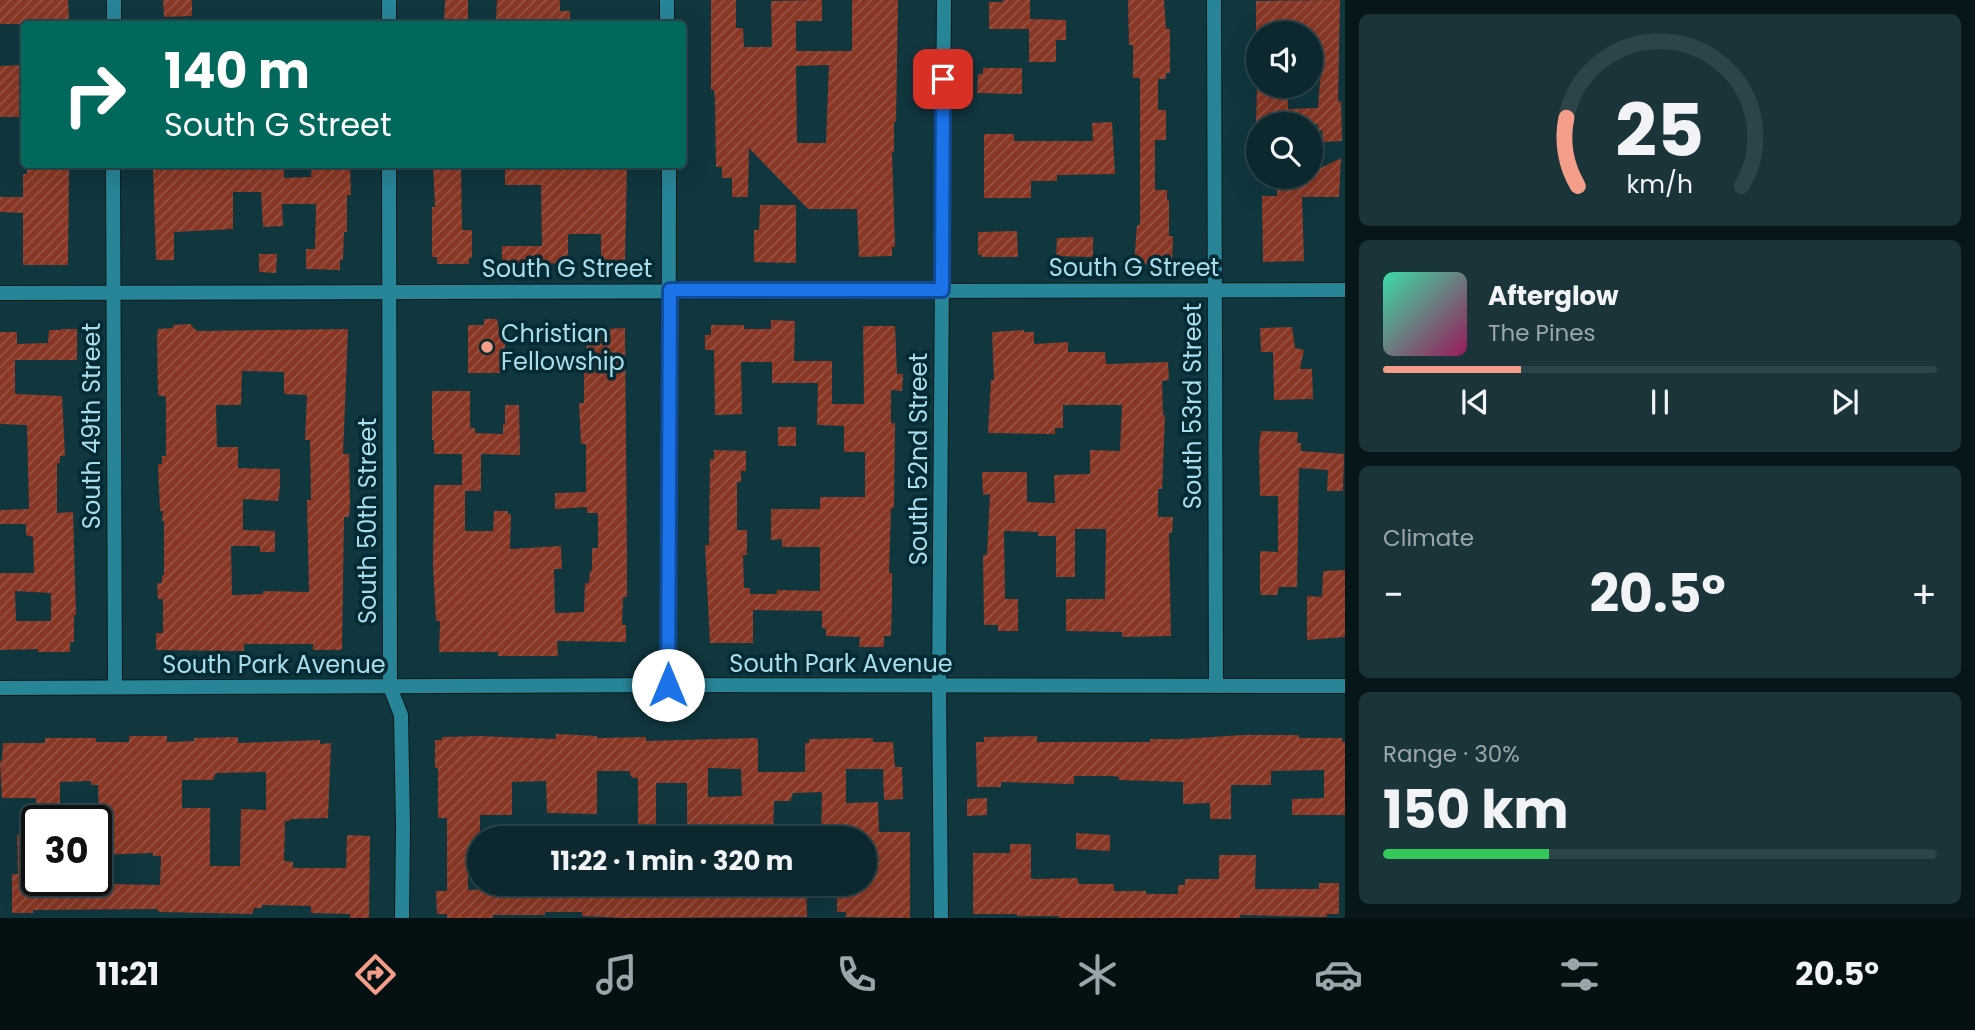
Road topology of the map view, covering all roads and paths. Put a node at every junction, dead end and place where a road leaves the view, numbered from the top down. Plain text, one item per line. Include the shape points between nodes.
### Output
1 (114, 0) edge
2 (389, 0) edge
3 (667, 0) edge
4 (944, 0) edge
5 (1214, 0) edge
6 (114, 21) edge
7 (389, 21) edge
8 (667, 21) edge
9 (113, 168) edge
10 (389, 168) edge
11 (669, 168) edge
12 (670, 290) junction
13 (942, 290) junction
14 (1215, 290) junction
15 (1345, 290) edge
16 (389, 292) junction
17 (0, 293) edge
18 (113, 294) junction
19 (668, 685) junction
20 (939, 686) junction
21 (1216, 686) junction
22 (1345, 686) edge
23 (115, 687) junction
24 (390, 687) junction
25 (0, 688) edge
26 (401, 918) edge
27 (941, 918) edge

1 - 6 street
2 - 7 street
3 - 8 street
4 - 13 street, South 52nd Street
5 - 14 street, South 53rd Street
9 - 18 street, South 49th Street
10 - 16 street, South 50th Street
11 - 12 street
12 - 13 street, South G Street
12 - 16 street, South G Street
12 - 19 street
13 - 14 street, South G Street
13 - 20 street, South 52nd Street
14 - 15 street, South G Street
14 - 21 street, South 53rd Street
16 - 18 street, South G Street
16 - 24 street, South 50th Street
17 - 18 street, South G Street
18 - 23 street, South 49th Street
19 - 20 street, South Park Avenue
19 - 24 street, South Park Avenue
20 - 21 street, South Park Avenue
20 - 27 street, South 52nd Street
21 - 22 street, South Park Avenue
23 - 24 street, South Park Avenue
23 - 25 street, South Park Avenue
24 - 26 street, South 50th Street via 401,715

